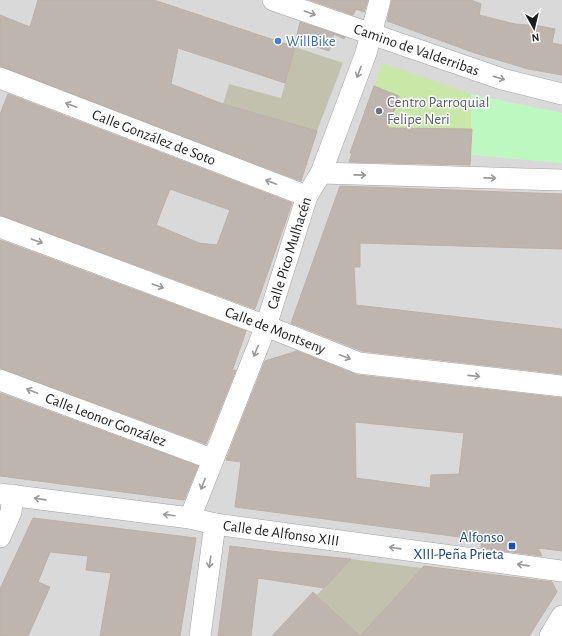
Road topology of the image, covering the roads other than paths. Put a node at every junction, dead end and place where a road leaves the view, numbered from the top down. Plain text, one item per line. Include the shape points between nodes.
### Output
1 (273, 0) edge
2 (380, 0) edge
3 (370, 34) junction
4 (0, 78) edge
5 (562, 94) edge
6 (321, 173) junction
7 (562, 180) edge
8 (307, 196) junction
9 (0, 227) edge
10 (266, 326) junction
11 (0, 380) edge
12 (562, 386) edge
13 (212, 459) junction
14 (6, 494) edge
15 (190, 518) junction
16 (215, 524) junction
17 (0, 537) edge
18 (562, 571) edge
19 (562, 616) edge
20 (200, 636) edge
21 (550, 636) edge

1 -> 3 street, Camino de Valderribas
2 - 3 street, Calle Pico Mulhacén
3 -> 5 street, Camino de Valderribas via 502,79
3 -> 6 street, Calle Pico Mulhacén via 366,53
8 -> 4 street, Calle González de Soto
6 -> 7 street
6 - 8 street, Calle Pico Mulhacén
8 - 10 street, Calle Pico Mulhacén
9 -> 10 street, Calle de Montseny
10 -> 12 street, Calle de Montseny via 359,363
10 -> 13 street, Calle Pico Mulhacén
13 -> 11 street, Calle Leonor González
13 -> 15 street, Calle Pico Mulhacén
15 -> 14 street, Calle de Alfonso XIII
14 - 17 street via 11,512
15 - 16 street, Calle de Alfonso XIII
18 -> 16 street, Calle de Alfonso XIII
16 -> 20 street
19 - 21 street

